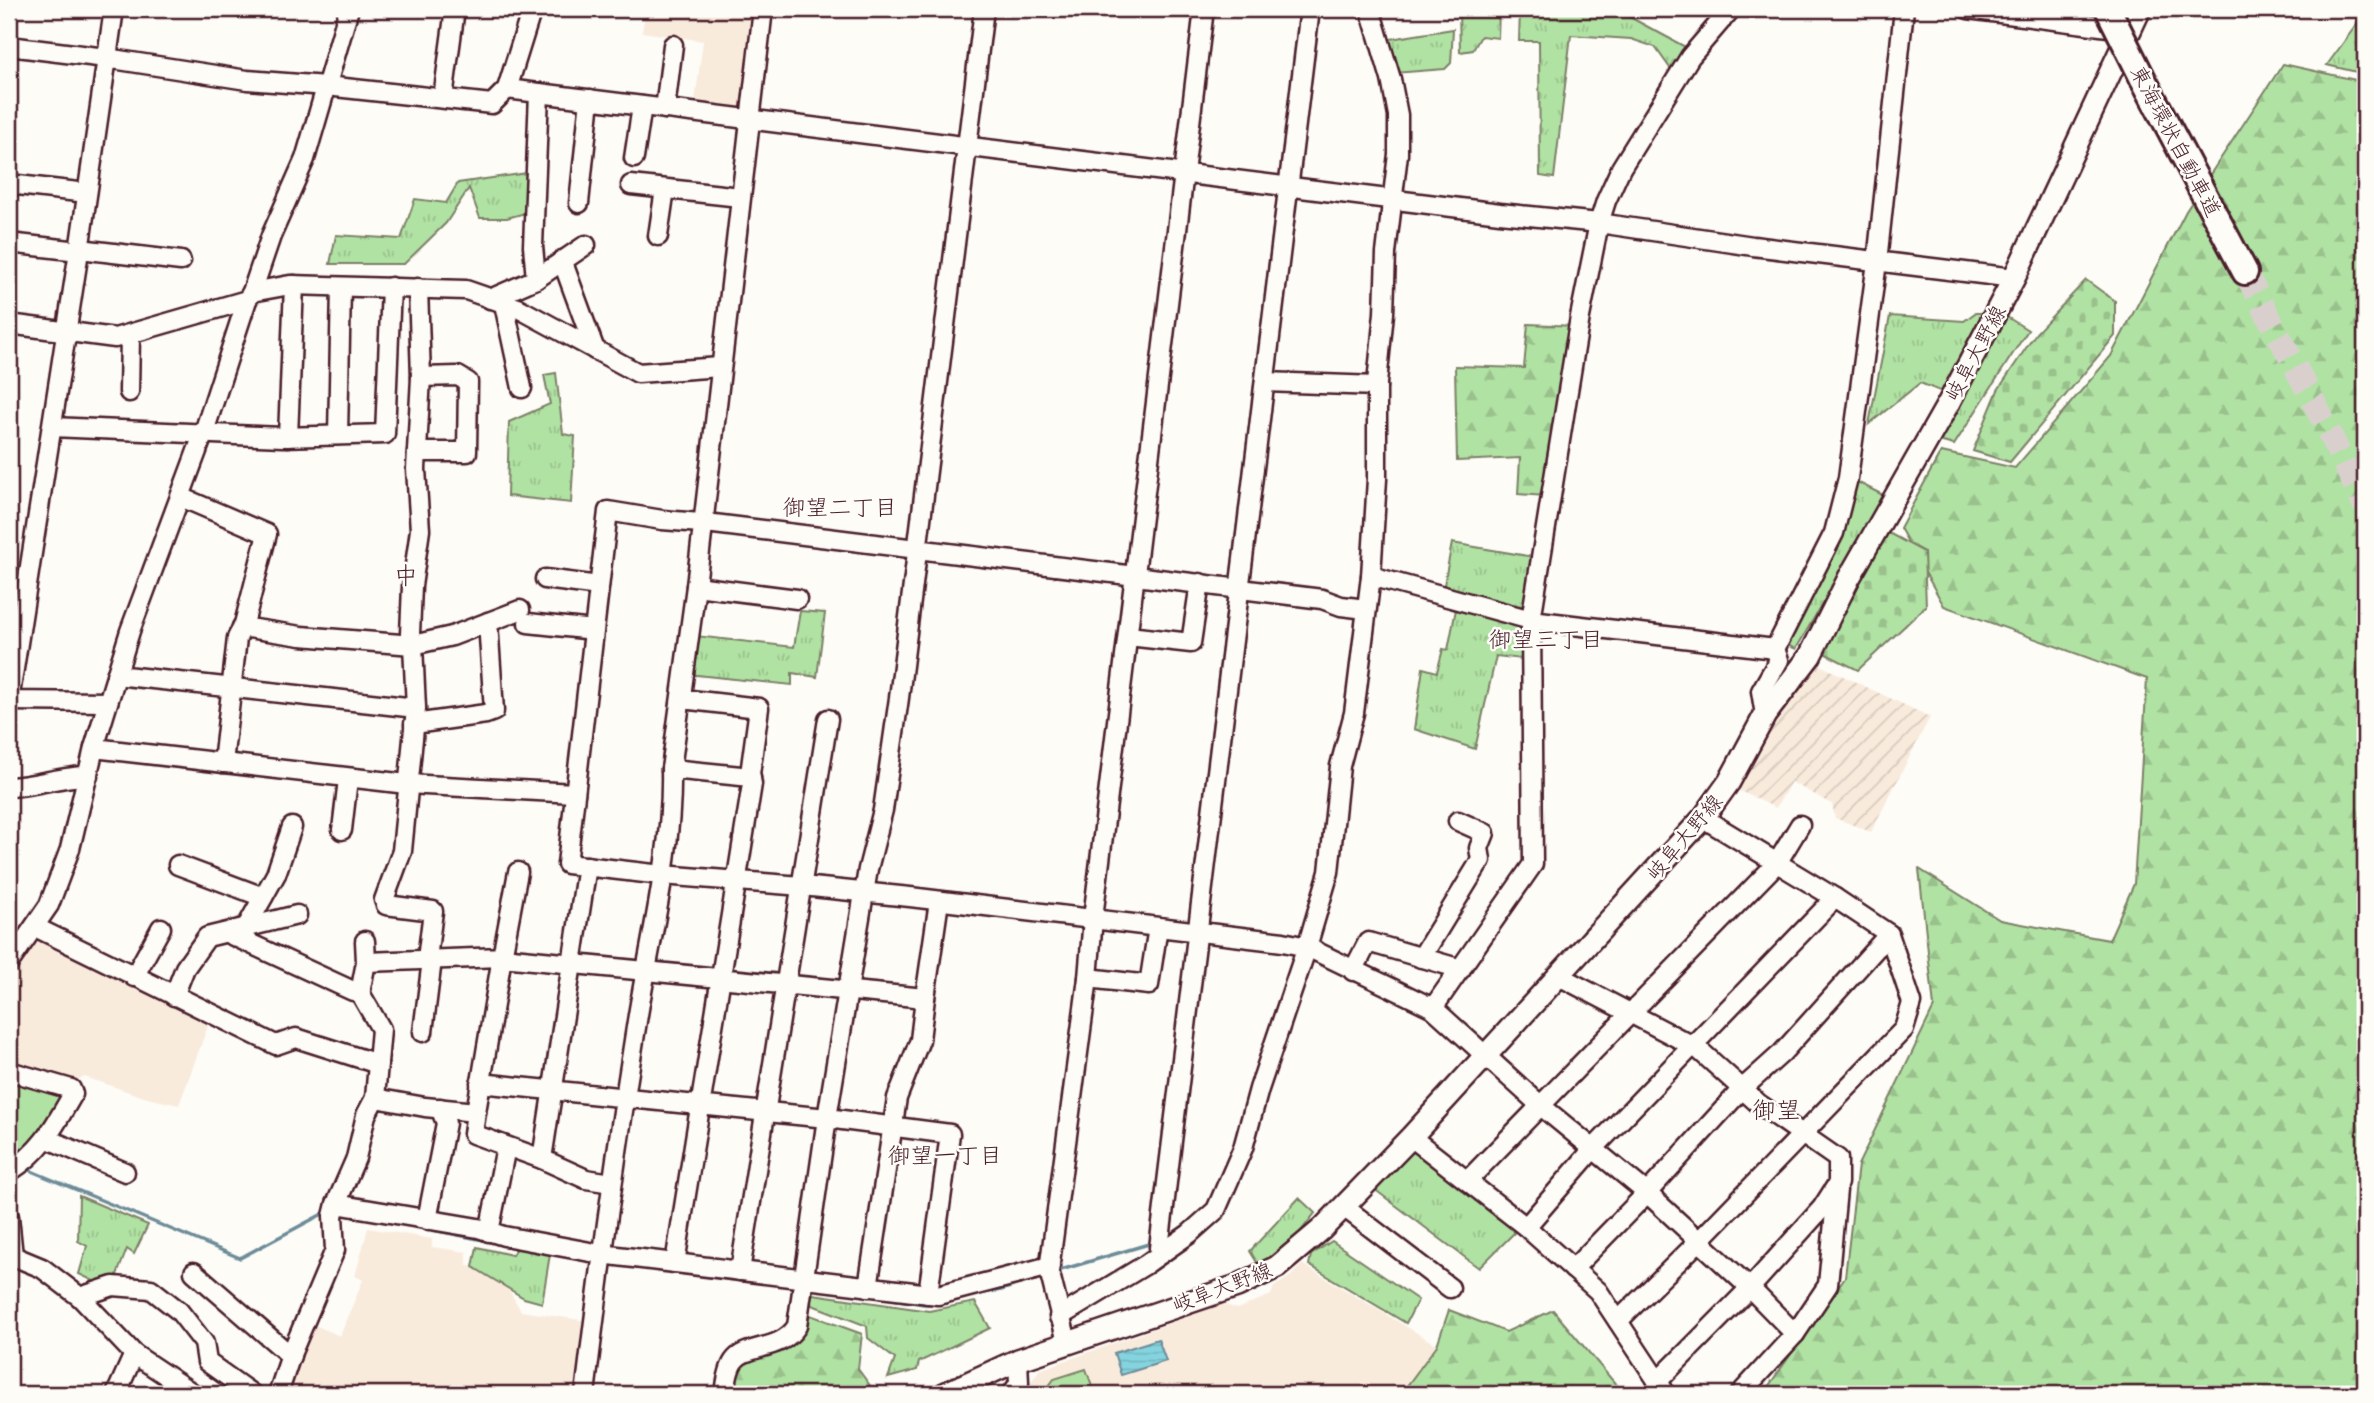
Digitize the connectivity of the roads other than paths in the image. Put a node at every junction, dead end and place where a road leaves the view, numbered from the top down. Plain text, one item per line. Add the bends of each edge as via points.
1 (114, 9) edge
2 (349, 9) edge
3 (455, 9) edge
4 (532, 9) edge
5 (763, 9) edge
6 (984, 9) edge
7 (1204, 9) edge
8 (1310, 9) edge
9 (1370, 9) edge
10 (1731, 9) edge
11 (1904, 9) edge
12 (1968, 9) edge
13 (2108, 9) edge
14 (2140, 9) edge
15 (2131, 29) junction
16 (673, 45) dead end
17 (9, 46) edge
18 (106, 58) junction
19 (326, 86) junction
20 (507, 89) junction
21 (539, 93) junction
22 (443, 98) junction
23 (590, 99) junction
24 (642, 106) junction
25 (665, 109) junction
26 (749, 119) junction
27 (968, 147) junction
28 (634, 158) dead end
29 (1185, 173) junction
30 (9, 184) edge
31 (631, 185) dead end
32 (1289, 186) junction
33 (665, 189) junction
34 (88, 193) junction
35 (740, 197) junction
36 (1391, 199) junction
37 (579, 203) dead end
38 (1599, 223) junction
39 (658, 236) dead end
40 (9, 243) edge
41 (586, 245) dead end
42 (80, 250) junction
43 (562, 260) junction
44 (181, 261) dead end
45 (1877, 262) junction
46 (2245, 272) tunnel mouth
47 (2014, 278) junction
48 (536, 279) junction
49 (294, 285) junction
50 (341, 287) junction
51 (391, 287) junction
52 (418, 288) junction
53 (250, 296) junction
54 (497, 301) junction
55 (9, 324) edge
56 (67, 330) junction
57 (130, 335) junction
58 (595, 350) junction
59 (720, 367) junction
60 (421, 377) junction
61 (1265, 382) junction
62 (1377, 386) junction
63 (522, 388) dead end
64 (129, 391) dead end
65 (52, 426) junction
66 (203, 435) junction
67 (338, 435) junction
68 (288, 437) junction
69 (417, 452) junction
70 (181, 496) junction
71 (703, 523) junction
72 (919, 550) junction
73 (1136, 575) junction
74 (1371, 576) junction
75 (545, 579) dead end
76 (1200, 583) junction
77 (599, 586) junction
78 (696, 586) junction
79 (1240, 588) junction
80 (797, 599) dead end
81 (1366, 609) junction
82 (1531, 620) junction
83 (488, 622) junction
84 (242, 627) junction
85 (594, 631) junction
86 (1128, 636) junction
87 (413, 645) junction
88 (1775, 649) junction
89 (116, 675) junction
90 (232, 688) junction
91 (682, 699) junction
92 (108, 702) junction
93 (1765, 715) junction
94 (415, 716) junction
95 (828, 719) dead end
96 (94, 748) junction
97 (223, 763) junction
98 (671, 769) junction
99 (88, 776) junction
100 (751, 777) junction
101 (348, 779) junction
102 (407, 784) junction
103 (9, 787) edge
104 (575, 793) junction
105 (1703, 818) junction
106 (1458, 821) dead end
107 (1800, 825) dead end
108 (292, 827) dead end
109 (342, 830) dead end
110 (1777, 863) junction
111 (178, 865) dead end
112 (587, 866) junction
113 (518, 872) dead end
114 (662, 875) junction
115 (736, 882) junction
116 (802, 886) junction
117 (865, 893) junction
118 (263, 897) junction
119 (1835, 898) junction
120 (939, 901) junction
121 (297, 915) dead end
122 (1093, 918) junction
123 (35, 927) junction
124 (1158, 927) junction
125 (161, 928) dead end
126 (246, 928) junction
127 (1198, 932) junction
128 (227, 933) junction
129 (1889, 934) junction
130 (365, 941) dead end
131 (1307, 947) junction
132 (502, 957) junction
133 (1421, 958) junction
134 (429, 960) junction
135 (366, 962) junction
136 (9, 963) edge
137 (573, 965) junction
138 (1461, 969) junction
139 (1353, 971) junction
140 (645, 972) junction
141 (1559, 976) junction
142 (134, 977) junction
143 (1088, 978) junction
144 (720, 979) junction
145 (786, 985) junction
146 (361, 990) junction
147 (849, 991) junction
148 (174, 996) junction
149 (925, 998) junction
150 (1433, 1008) junction
151 (1629, 1015) junction
152 (423, 1032) dead end
153 (1692, 1046) junction
154 (1485, 1054) junction
155 (378, 1064) junction
156 (9, 1072) edge
157 (480, 1083) junction
158 (1742, 1089) junction
159 (553, 1090) junction
160 (625, 1097) junction
161 (375, 1098) junction
162 (1540, 1105) junction
163 (701, 1106) junction
164 (440, 1108) junction
165 (476, 1112) junction
166 (766, 1112) junction
167 (827, 1118) junction
168 (892, 1126) junction
169 (1802, 1135) junction
170 (1411, 1136) junction
171 (48, 1139) junction
172 (506, 1147) junction
173 (1593, 1149) junction
174 (542, 1159) junction
175 (125, 1171) dead end
176 (9, 1172) edge
177 (1468, 1180) junction
178 (612, 1183) junction
179 (1838, 1183) junction
180 (1647, 1193) junction
181 (336, 1204) junction
182 (1344, 1207) junction
183 (9, 1217) edge
184 (427, 1220) junction
185 (1526, 1227) junction
186 (489, 1232) junction
187 (1699, 1241) junction
188 (1162, 1253) junction
189 (601, 1254) junction
190 (11, 1256) edge
191 (675, 1263) junction
192 (1051, 1266) junction
193 (1573, 1269) junction
194 (740, 1271) junction
195 (194, 1272) dead end
196 (804, 1279) junction
197 (868, 1287) junction
198 (1450, 1288) dead end
199 (1751, 1288) junction
200 (928, 1294) junction
201 (80, 1297) junction
202 (1059, 1317) junction
203 (1618, 1321) junction
204 (1795, 1334) junction
205 (1067, 1342) junction
206 (134, 1354) junction
207 (291, 1356) junction
208 (1018, 1360) junction
209 (1662, 1388) edge
210 (116, 1394) edge
211 (194, 1394) edge
212 (252, 1394) edge
213 (278, 1394) edge
214 (585, 1394) edge
215 (725, 1394) edge
216 (944, 1394) edge
217 (1012, 1394) edge
218 (1740, 1394) edge

1 - 18 street
2 - 19 street
3 - 22 street
4 - 20 street
5 - 26 street
6 - 27 street
7 - 29 street
8 - 32 street
9 - 36 street via 1398,115
10 - 38 street via 1689,57 1621,168
11 - 45 street
12 - 15 street
13 - 46 highway, 東海環状自動車道, bridge
14 - 15 main road, 岐阜大野線
15 - 47 main road, 岐阜大野線
16 - 25 street
17 - 18 street
18 - 19 street via 247,80
18 - 34 street
19 - 22 street
19 - 53 street via 305,159
20 - 21 street
20 - 22 street via 492,104
21 - 23 street
21 - 48 street via 533,247
23 - 24 street
23 - 37 street
24 - 25 street
24 - 28 street
25 - 26 street
26 - 27 street
26 - 35 street
27 - 29 street
27 - 72 street
29 - 32 street
29 - 73 street
30 - 34 street
31 - 33 street
32 - 36 street
32 - 61 street
33 - 35 street
33 - 39 street
34 - 42 street
35 - 59 street
36 - 38 street
36 - 62 street
38 - 45 street
38 - 82 street
40 - 42 street
41 - 43 street
42 - 44 street
42 - 56 street
43 - 48 street
43 - 58 street
45 - 47 street
45 - 88 street via 1856,428 1834,533
47 - 93 main road, 岐阜大野線 via 1810,656
48 - 54 street
49 - 50 street
49 - 53 street via 275,286
49 - 68 street
50 - 51 street
50 - 67 street
51 - 52 street
51 - 67 street via 385,433
52 - 54 street via 466,290
52 - 60 street
53 - 57 street
53 - 66 street
54 - 58 street
54 - 63 street
55 - 56 street
56 - 57 street via 115,338
56 - 65 street
57 - 64 street
58 - 59 street via 638,373
59 - 71 street
60 - 69 street
60 - 69 street via 458,376 468,382 467,452
61 - 62 street
61 - 79 street
62 - 74 street
65 - 66 street
65 - 92 street via 9,701
66 - 68 street
66 - 70 street
67 - 68 street
69 - 87 street via 420,530 412,586
70 - 84 street via 267,534
70 - 89 street
71 - 72 street
71 - 77 street via 608,511
71 - 78 street
72 - 73 street
72 - 117 street via 883,810
73 - 76 street
73 - 86 street
74 - 81 street
74 - 82 street
75 - 77 street
76 - 79 street
76 - 86 street via 1191,643
77 - 85 street
78 - 80 street
78 - 91 street
79 - 81 street
79 - 127 street
81 - 131 street via 1354,712 1340,766 1329,872
82 - 88 street
82 - 138 street via 1533,864
83 - 85 street via 524,616
83 - 87 street
83 - 94 street via 494,711
84 - 87 street
84 - 90 street
85 - 104 street
86 - 122 street
87 - 94 street
88 - 93 street via 1779,660 1761,691
89 - 90 street
89 - 92 street
90 - 94 street
90 - 97 street
91 - 98 street
91 - 100 street via 759,708
92 - 96 street
93 - 105 main road, 岐阜大野線 via 1729,782
94 - 102 street
95 - 116 street
96 - 97 street
96 - 99 street
97 - 101 street
98 - 100 street
98 - 114 street
99 - 103 street
99 - 123 street via 54,895
100 - 115 street
101 - 102 street
101 - 109 street
102 - 104 street
102 - 134 street via 402,851 384,900 386,905 433,911
104 - 112 street via 567,864
105 - 110 street
105 - 141 main road, 岐阜大野線
106 - 133 street via 1485,833 1479,848 1481,860
107 - 110 street
108 - 118 street
110 - 119 street
110 - 151 street
111 - 118 street
112 - 114 street
112 - 137 street
113 - 132 street
114 - 115 street
114 - 140 street
115 - 116 street
115 - 144 street
116 - 117 street
116 - 145 street
117 - 120 street
117 - 147 street
118 - 126 street
119 - 129 street
119 - 153 street
120 - 122 street
120 - 149 street
121 - 126 street
122 - 124 street
122 - 143 street
123 - 136 street
123 - 142 street
124 - 127 street
124 - 143 street via 1149,985
125 - 142 street
126 - 128 street
127 - 131 street
127 - 188 street via 1159,1248
128 - 146 street via 353,991
128 - 148 street via 206,937 185,968
129 - 158 street via 1782,1053
129 - 169 street via 1912,1003 1904,1029
130 - 135 street
131 - 139 street
131 - 188 street via 1228,1187 1216,1210
132 - 134 street
132 - 137 street
132 - 157 street
133 - 138 street
133 - 139 street via 1368,943
134 - 135 street
134 - 152 street
135 - 146 street
137 - 140 street
137 - 159 street
138 - 150 street
139 - 150 street
140 - 144 street
140 - 160 street
141 - 151 street
141 - 154 main road, 岐阜大野線
142 - 148 street
143 - 192 street
144 - 145 street
144 - 163 street
145 - 147 street
145 - 166 street
146 - 155 street via 381,1030
147 - 149 street
147 - 167 street
148 - 155 street via 276,1045 296,1038
149 - 168 street via 920,1040 897,1098
150 - 154 street
151 - 153 street
151 - 162 street
153 - 158 street
153 - 173 street
154 - 162 street
154 - 170 main road, 岐阜大野線
155 - 161 street
156 - 171 street via 71,1089 73,1094
157 - 159 street
157 - 165 street
158 - 169 street
158 - 180 street
159 - 160 street
159 - 174 street
160 - 163 street
160 - 178 street
161 - 164 street
161 - 181 street
162 - 173 street
162 - 177 street
163 - 166 street
163 - 191 street
164 - 165 street
164 - 184 street via 446,1123
165 - 172 street via 473,1134
166 - 167 street
166 - 194 street
167 - 168 street
167 - 196 street
168 - 197 street
168 - 200 street via 950,1134
169 - 179 street via 1838,1159
169 - 187 street
170 - 177 street
170 - 182 main road, 岐阜大野線
171 - 175 street
171 - 176 street
172 - 174 street
172 - 186 street
173 - 180 street
173 - 185 street
174 - 178 street via 586,1179
177 - 185 street
178 - 189 street
179 - 199 street via 1822,1208
179 - 204 street via 1828,1285
180 - 187 street
180 - 193 street
181 - 184 street
181 - 207 street via 335,1250
182 - 198 street
182 - 205 main road, 岐阜大野線 via 1261,1276
183 - 190 street
184 - 186 street
185 - 193 street
186 - 189 street
187 - 199 street
187 - 203 street
188 - 202 street
189 - 191 street
189 - 214 street
190 - 201 street via 42,1268
191 - 194 street
192 - 200 street
192 - 202 street
193 - 203 street via 1598,1291
194 - 196 street
195 - 207 street
196 - 197 street
196 - 215 street via 797,1326 791,1336 734,1361
197 - 200 street
199 - 204 street
199 - 209 street
201 - 206 street
201 - 212 street via 113,1286 151,1289 179,1311 204,1343 207,1362
202 - 205 street
203 - 209 street
204 - 218 street
205 - 208 main road, 岐阜大野線
206 - 210 street
206 - 211 street
207 - 213 street
208 - 216 main road, 岐阜大野線
208 - 217 street via 1019,1383

